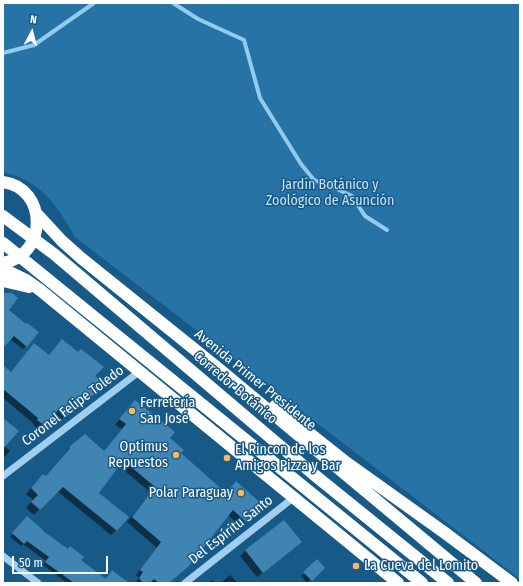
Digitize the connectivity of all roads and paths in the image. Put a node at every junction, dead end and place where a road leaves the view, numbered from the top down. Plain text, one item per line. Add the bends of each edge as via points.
1 (3, 182) edge
2 (36, 213) junction
3 (3, 216) edge
4 (3, 243) edge
5 (3, 263) edge
6 (3, 269) edge
7 (3, 281) edge
8 (40, 290) junction
9 (219, 369) junction
10 (140, 371) junction
11 (3, 476) edge
12 (293, 498) junction
13 (3, 556) edge
14 (38, 583) edge
15 (185, 583) edge
16 (398, 583) edge
17 (422, 583) edge
18 (448, 583) edge
19 (476, 583) edge
20 (512, 583) edge

1 - 2 highway, Avenida Primer Presidente via 17,187 26,194
2 - 5 highway, Avenida Primer Presidente via 36,232 27,250 17,258
2 - 9 highway, Avenida Primer Presidente via 81,258
3 - 18 highway, Corredor Botánico, bridge via 54,254 306,468
4 - 17 highway, bridge
6 - 8 highway
7 - 8 highway
8 - 10 highway
9 - 19 highway, Avenida Primer Presidente
9 - 20 highway via 272,404 347,463
10 - 11 street, Coronel Felipe Toledo
10 - 12 highway
12 - 15 street, Del Espíritu Santo
12 - 16 highway
13 - 14 street

